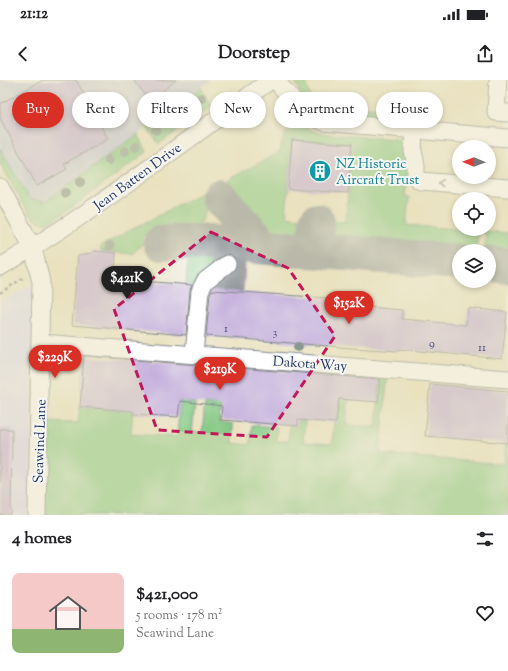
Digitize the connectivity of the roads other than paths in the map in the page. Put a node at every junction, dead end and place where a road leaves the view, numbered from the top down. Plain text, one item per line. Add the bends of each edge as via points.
1 (271, 80) edge
2 (276, 80) edge
3 (498, 80) edge
4 (508, 113) edge
5 (414, 130) junction
6 (508, 138) edge
7 (0, 187) edge
8 (508, 188) edge
9 (33, 248) junction
10 (227, 264) dead end
11 (0, 267) edge
12 (41, 343) junction
13 (194, 354) junction
14 (508, 379) edge
15 (37, 515) edge

1 - 9 street, Jean Batten Drive
2 - 5 street via 302,110 317,120 332,124
3 - 4 street via 496,112
5 - 6 street
8 -> 5 street via 420,181 415,174
7 - 9 street, Seawind Lane
9 - 11 street, Jean Batten Drive
9 - 12 street, Seawind Lane via 42,286
10 - 13 street via 205,282 200,291
12 - 13 street, Dakota Way
12 - 15 street, Seawind Lane
13 - 14 street, Dakota Way

